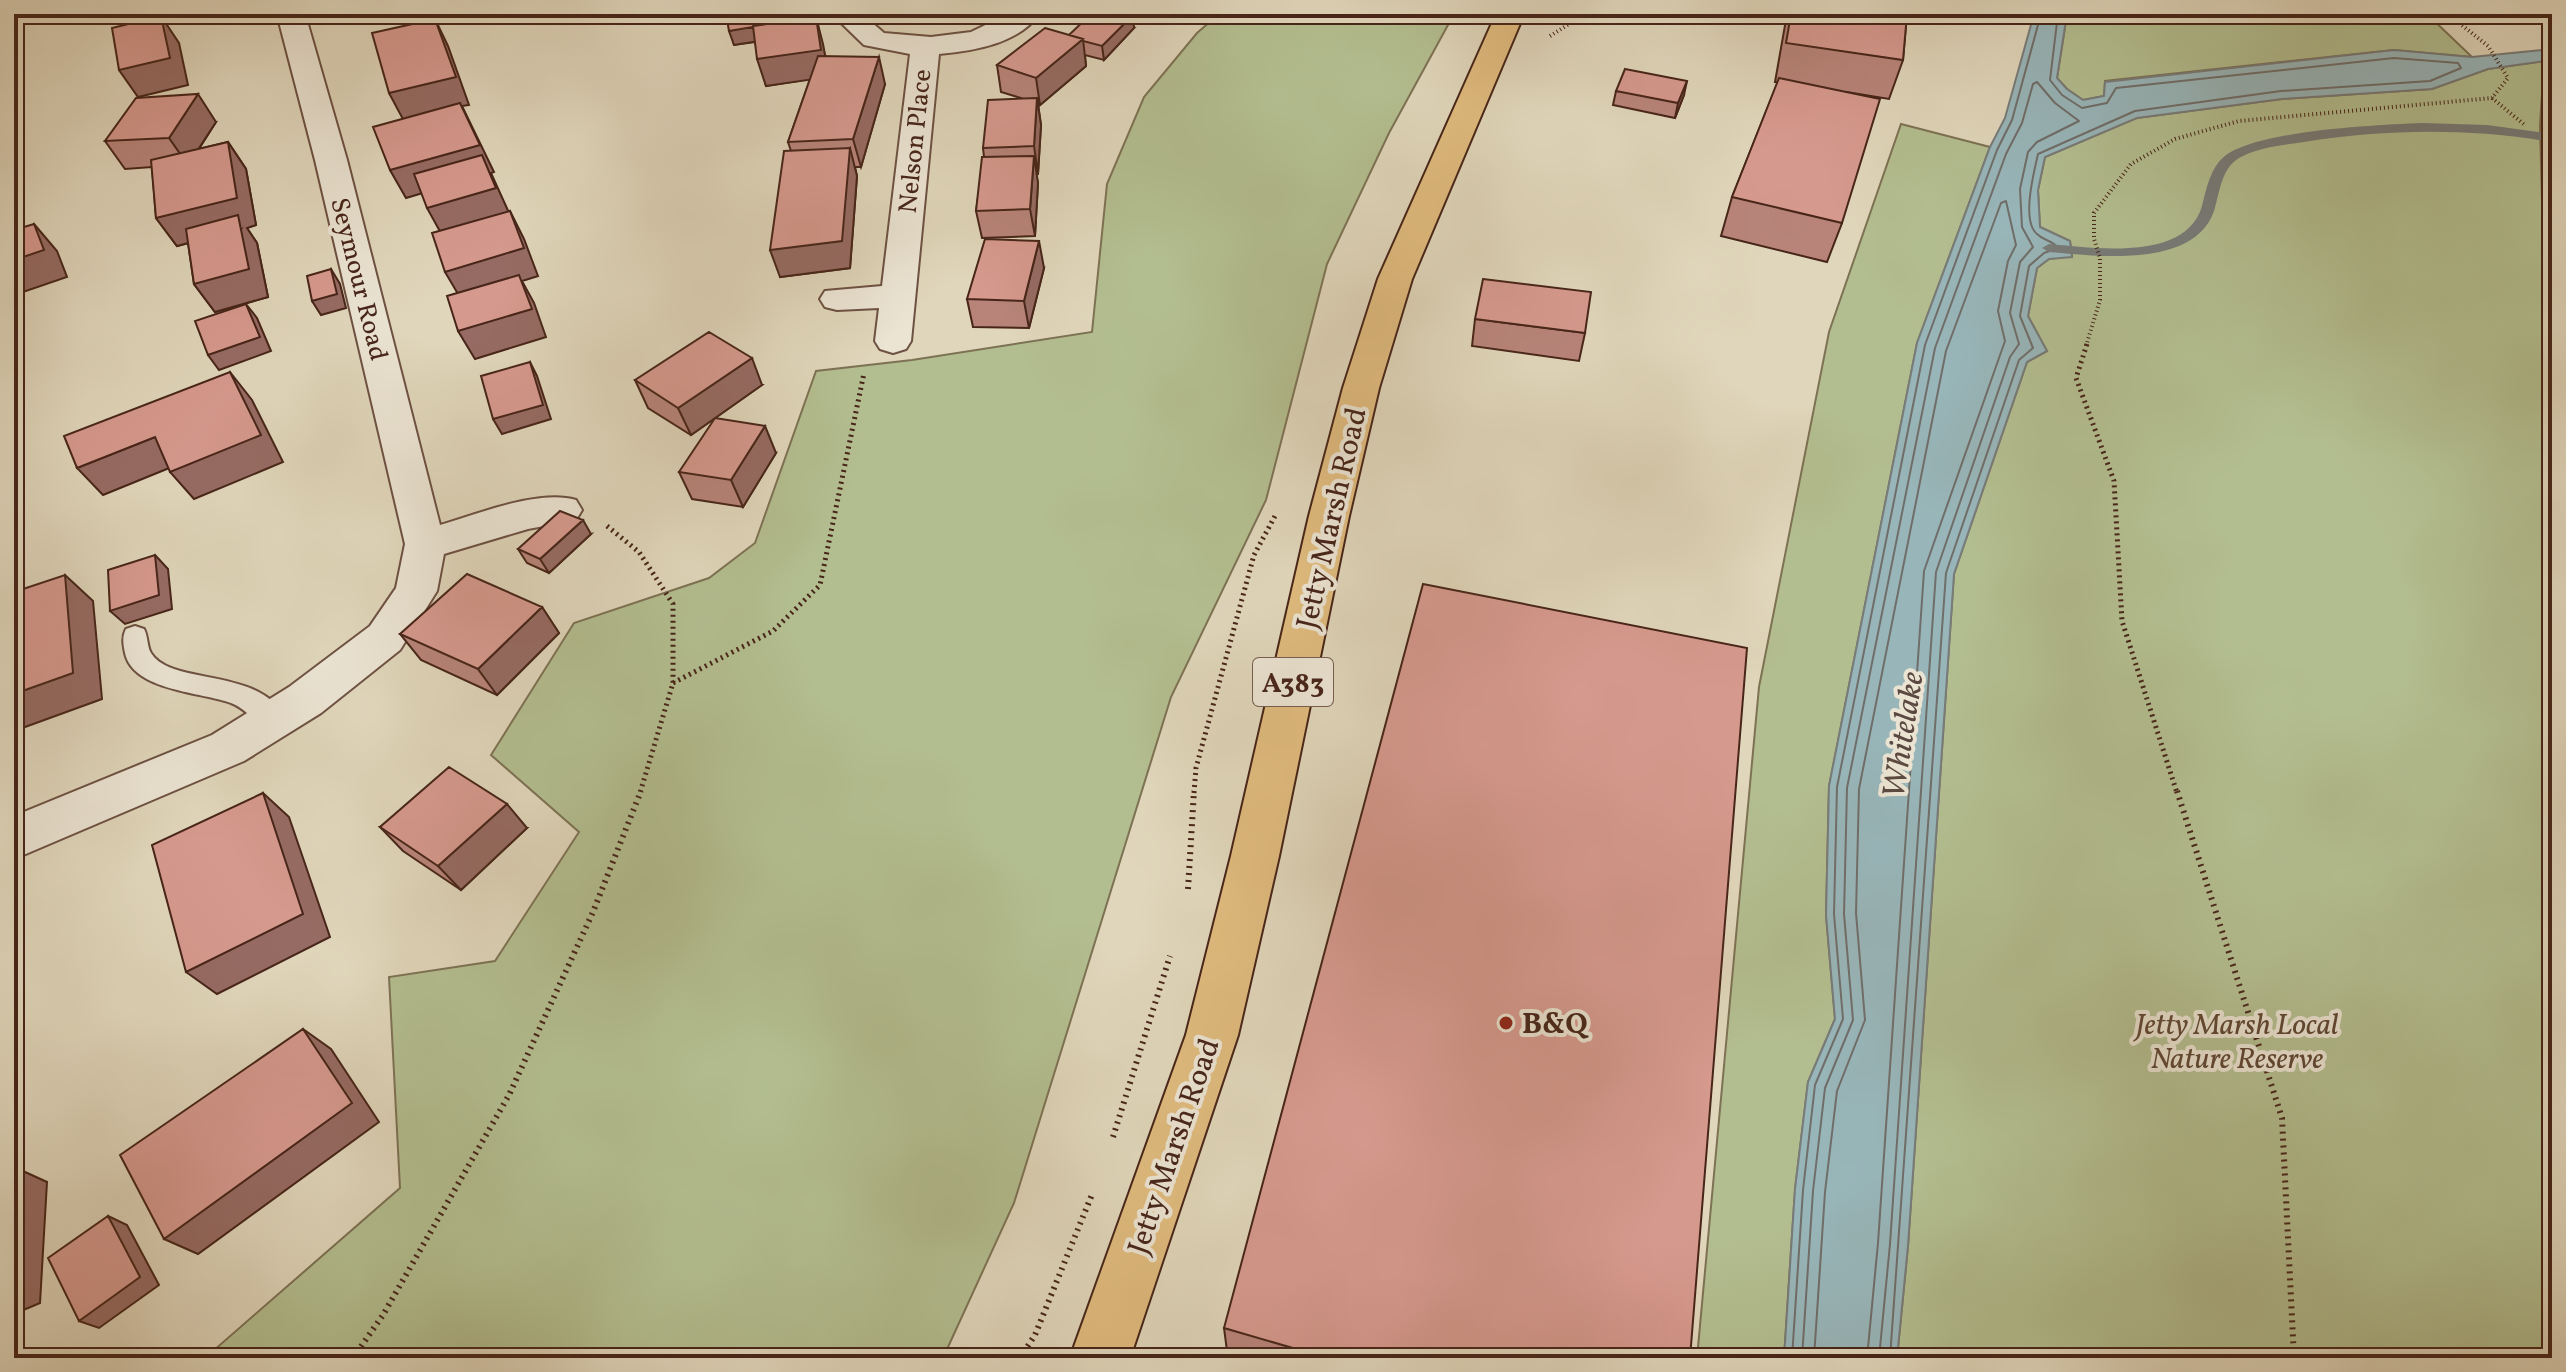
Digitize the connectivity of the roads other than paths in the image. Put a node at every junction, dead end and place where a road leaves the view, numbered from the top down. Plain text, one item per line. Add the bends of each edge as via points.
1 (291, 14) edge
2 (846, 14) edge
3 (1025, 14) edge
4 (1510, 14) edge
5 (925, 47) junction
6 (897, 296) junction
7 (837, 299) dead end
8 (893, 341) road end
9 (562, 510) edge
10 (425, 544) junction
11 (135, 636) dead end
12 (274, 720) junction
13 (14, 838) edge
14 (1100, 1358) edge

1 - 10 street, Seymour Road
2 - 5 street via 873,39
3 - 5 street, Nelson Place via 1000,32
4 - 14 main road, Jetty Marsh Road / A383 via 1395,279 1361,388 1212,1035
5 - 6 street, Nelson Place
6 - 7 street
6 - 8 street, Nelson Place
9 - 10 street
10 - 12 street, Seymour Road via 416,591 385,638
11 - 12 lane via 139,658 165,677 248,698
12 - 13 street, Seymour Road via 228,748

